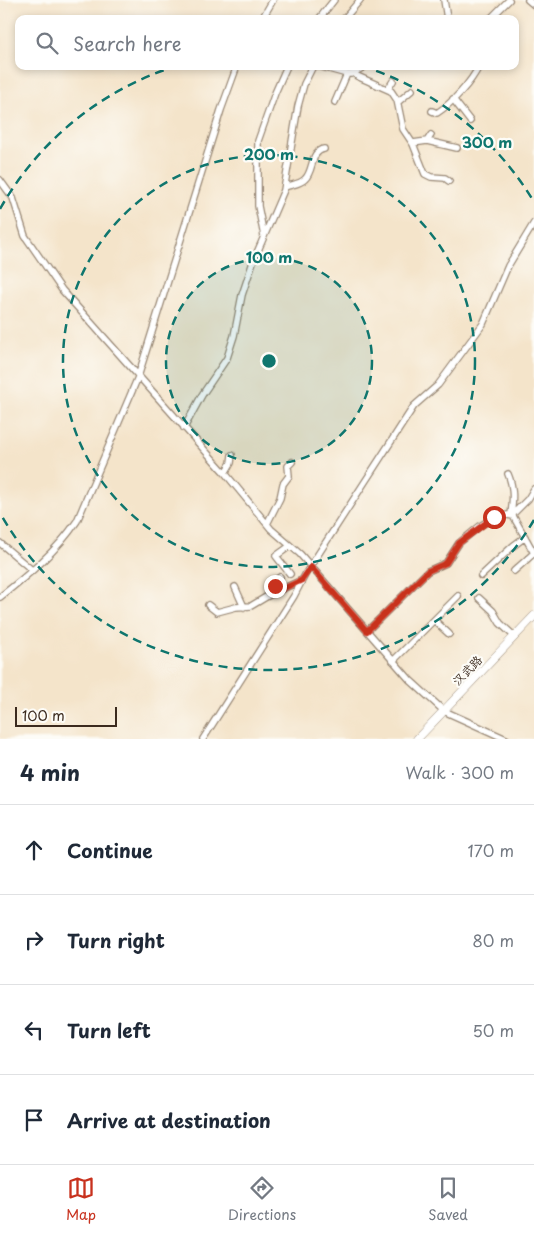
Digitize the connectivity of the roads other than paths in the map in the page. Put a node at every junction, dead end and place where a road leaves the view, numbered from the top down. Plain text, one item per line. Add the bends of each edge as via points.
1 (273, 0) edge
2 (334, 0) edge
3 (360, 0) edge
4 (444, 0) edge
5 (509, 0) edge
6 (528, 0) edge
7 (534, 5) edge
8 (264, 15) edge
9 (321, 15) edge
10 (347, 15) edge
11 (446, 15) edge
12 (494, 15) edge
13 (236, 70) edge
14 (285, 70) edge
15 (311, 70) edge
16 (332, 70) edge
17 (358, 70) edge
18 (477, 70) edge
19 (354, 72) junction
20 (346, 74) junction
21 (393, 81) dead end
22 (388, 89) junction
23 (412, 90) dead end
24 (453, 99) junction
25 (335, 102) dead end
26 (398, 102) junction
27 (432, 111) dead end
28 (470, 121) dead end
29 (431, 135) dead end
30 (427, 141) junction
31 (413, 143) junction
32 (457, 148) dead end
33 (324, 149) dead end
34 (0, 180) edge
35 (449, 180) dead end
36 (285, 187) junction
37 (534, 223) edge
38 (264, 236) junction
39 (138, 376) junction
40 (184, 428) junction
41 (232, 455) dead end
42 (292, 462) dead end
43 (225, 473) junction
44 (508, 474) dead end
45 (534, 489) edge
46 (512, 515) junction
47 (267, 524) junction
48 (525, 538) junction
49 (0, 543) edge
50 (532, 545) edge
51 (290, 546) junction
52 (534, 553) edge
53 (311, 567) junction
54 (32, 570) junction
55 (514, 571) dead end
56 (290, 574) dead end
57 (482, 576) dead end
58 (280, 578) dead end
59 (302, 580) junction
60 (235, 587) dead end
61 (276, 592) junction
62 (458, 596) dead end
63 (0, 597) edge
64 (479, 598) dead end
65 (208, 605) dead end
66 (244, 607) junction
67 (534, 616) edge
68 (434, 620) junction
69 (367, 631) junction
70 (449, 634) dead end
71 (514, 636) junction
72 (393, 661) junction
73 (444, 711) junction
74 (203, 739) edge
75 (417, 739) edge
76 (506, 739) edge

1 - 8 street
2 - 9 street
3 - 10 street
4 - 11 street
5 - 12 street
6 - 7 street
13 - 39 street
14 - 38 street via 258,141 258,206
15 - 36 street via 298,106
16 - 20 street
17 - 19 street
18 - 24 street via 472,80
19 - 20 street
19 - 22 street
20 - 25 street
21 - 22 street
22 - 26 street
23 - 26 street
24 - 27 street via 439,112
24 - 28 street
26 - 31 street via 402,125
29 - 30 street
30 - 31 street
30 - 32 street
31 - 35 street via 426,174
33 - 36 street via 314,154 312,167 304,180
34 - 39 street via 13,198 25,236 50,275
36 - 38 street
37 - 53 street via 508,266 483,324 438,385 414,406
38 - 40 street via 242,295 227,358
39 - 40 street
39 - 54 street via 77,521 66,538
40 - 43 street
41 - 43 street
42 - 47 street
43 - 47 street
44 - 46 street via 513,491
45 - 46 street via 528,500
46 - 48 street
46 - 69 street via 494,517 480,526 456,546 446,563 428,571
47 - 51 street
48 - 50 street
48 - 57 street
49 - 54 street
50 - 52 street
51 - 53 street
51 - 56 street via 276,556
52 - 55 street
53 - 59 street
53 - 69 street
54 - 63 street
58 - 61 street via 276,580
59 - 61 street
59 - 74 street
60 - 66 street
61 - 66 street
62 - 68 street
64 - 71 street
65 - 66 street via 217,612
67 - 71 main road, 汉武路
68 - 70 street
68 - 72 street
69 - 72 street
71 - 73 main road, 汉武路
72 - 73 street
73 - 75 main road, 汉武路
73 - 76 street

